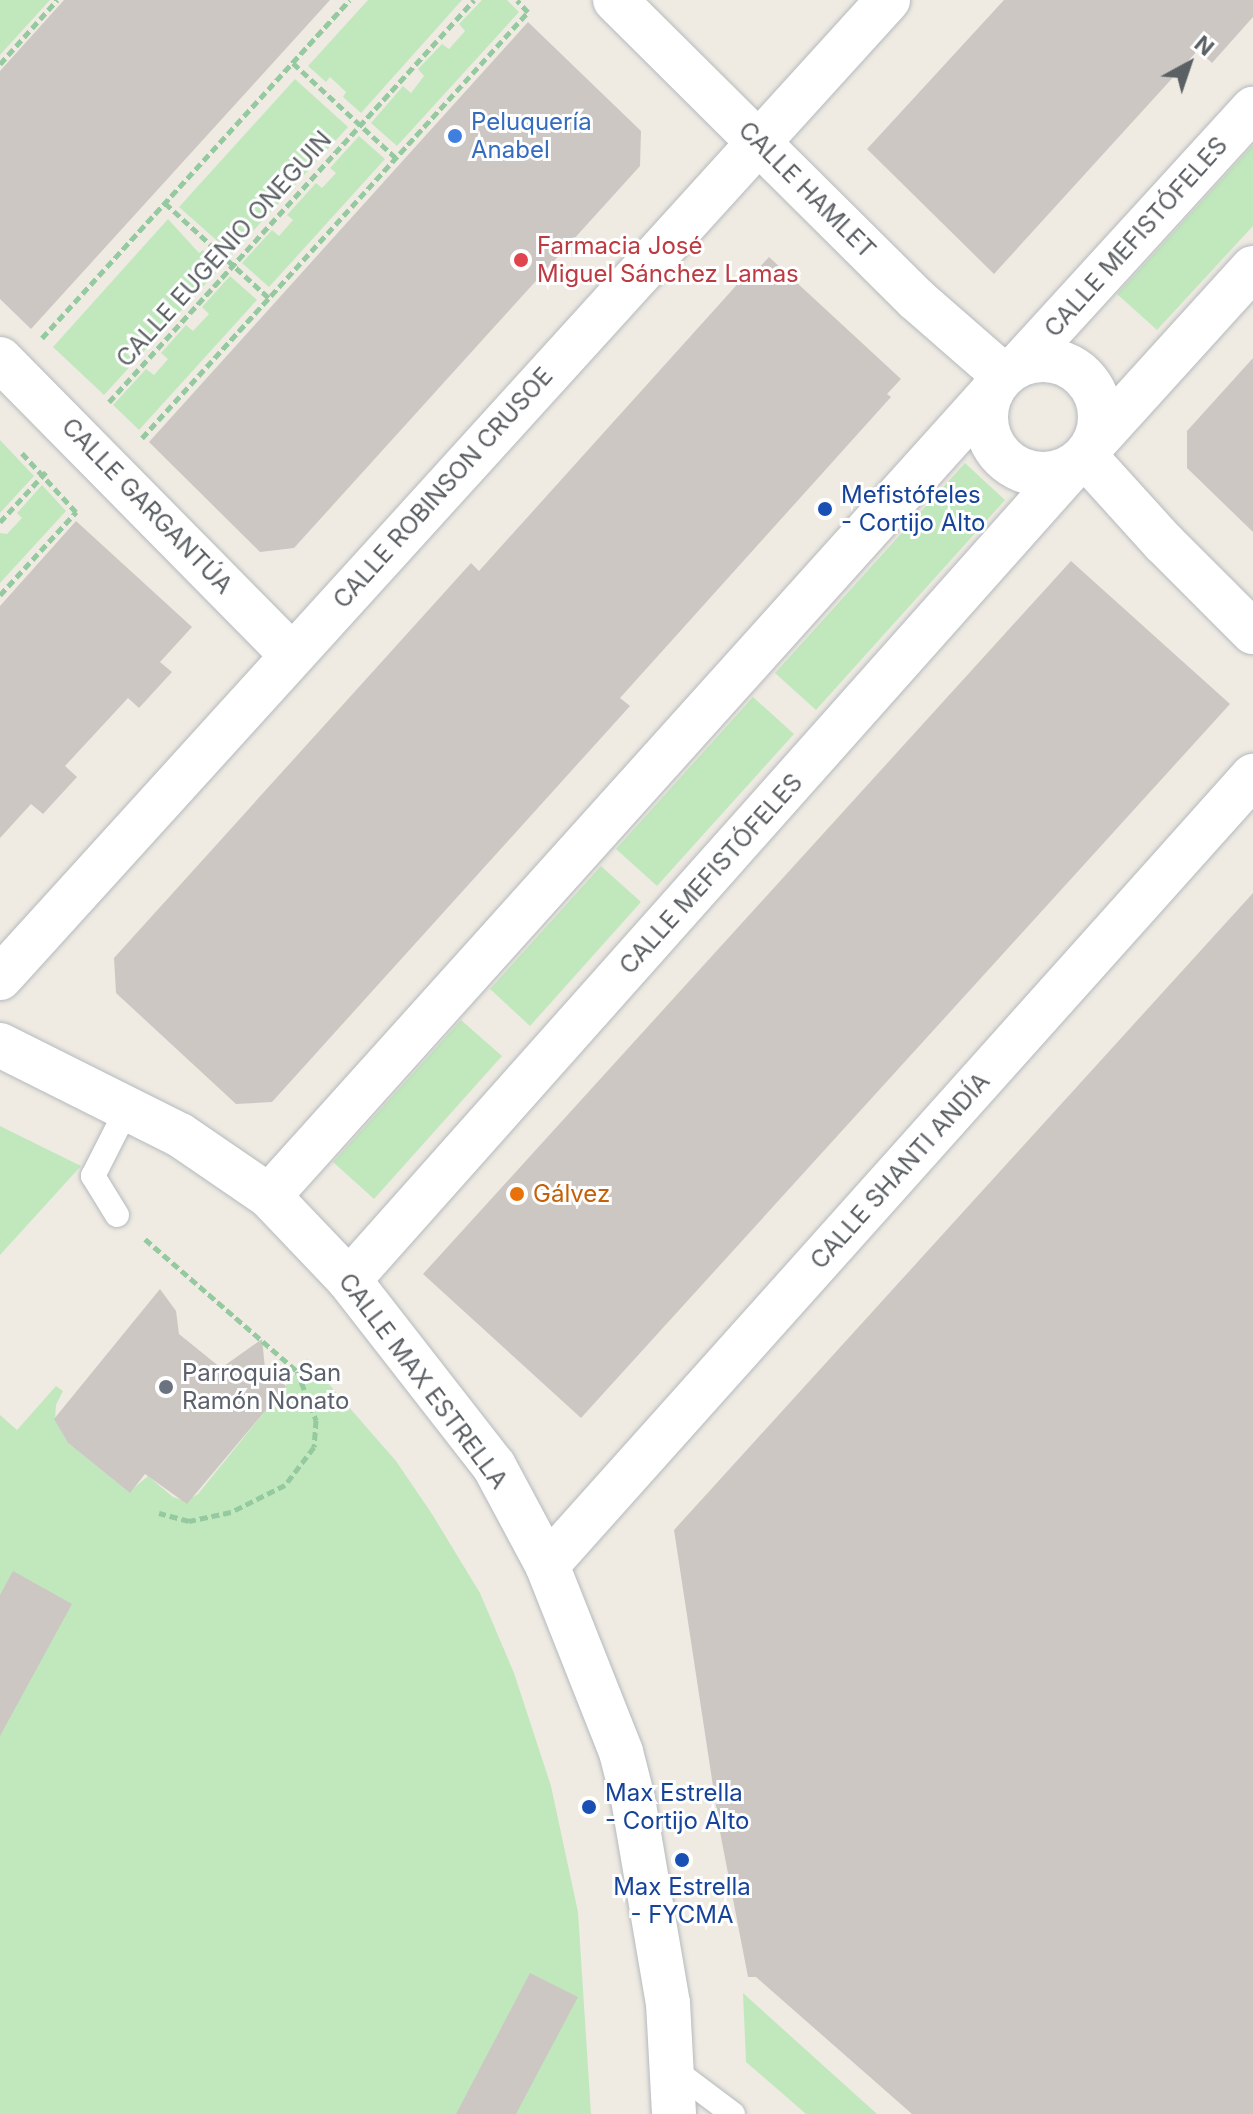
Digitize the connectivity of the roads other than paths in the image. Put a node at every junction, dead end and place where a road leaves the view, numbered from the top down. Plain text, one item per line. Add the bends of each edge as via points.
1 (615, 0) edge
2 (888, 0) edge
3 (1253, 109) edge
4 (759, 142) junction
5 (1253, 268) edge
6 (19, 351) edge
7 (1005, 377) junction
8 (1084, 455) junction
9 (1253, 632) edge
10 (292, 655) junction
11 (1253, 776) edge
12 (0, 978) edge
13 (0, 1045) edge
14 (127, 1109) junction
15 (269, 1196) junction
16 (117, 1215) road end
17 (349, 1280) junction
18 (547, 1565) junction
19 (673, 2069) junction
20 (674, 2114) edge
21 (733, 2114) edge

1 - 4 street, CALLE HAMLET
2 - 4 street, CALLE ROBINSON CRUSOE
3 - 7 street, CALLE MEFISTÓFELES
4 - 7 street, CALLE HAMLET via 916,299
4 - 10 street, CALLE ROBINSON CRUSOE
5 - 8 street, CALLE MEFISTÓFELES
6 - 10 street, CALLE GARGANTÚA via 79,435
7 - 8 street via 1042,360 1064,364 1084,377 1097,397 1100,419
7 - 8 street via 986,412 997,451 1031,473 1052,473
7 - 15 street, CALLE MEFISTÓFELES
8 - 9 street
8 - 17 street, CALLE MEFISTÓFELES
10 - 12 street, CALLE ROBINSON CRUSOE
11 - 18 street, CALLE SHANTI ANDÍA
13 - 14 street, CALLE MAX ESTRELLA
14 - 15 street, CALLE MAX ESTRELLA via 180,1135
14 - 16 lane via 93,1176
15 - 17 street, CALLE MAX ESTRELLA
17 - 18 street, CALLE MAX ESTRELLA via 494,1466
18 - 19 street, CALLE MAX ESTRELLA via 621,1752 633,1799 668,2003
19 - 20 street, CALLE MAX ESTRELLA
19 - 21 lane

